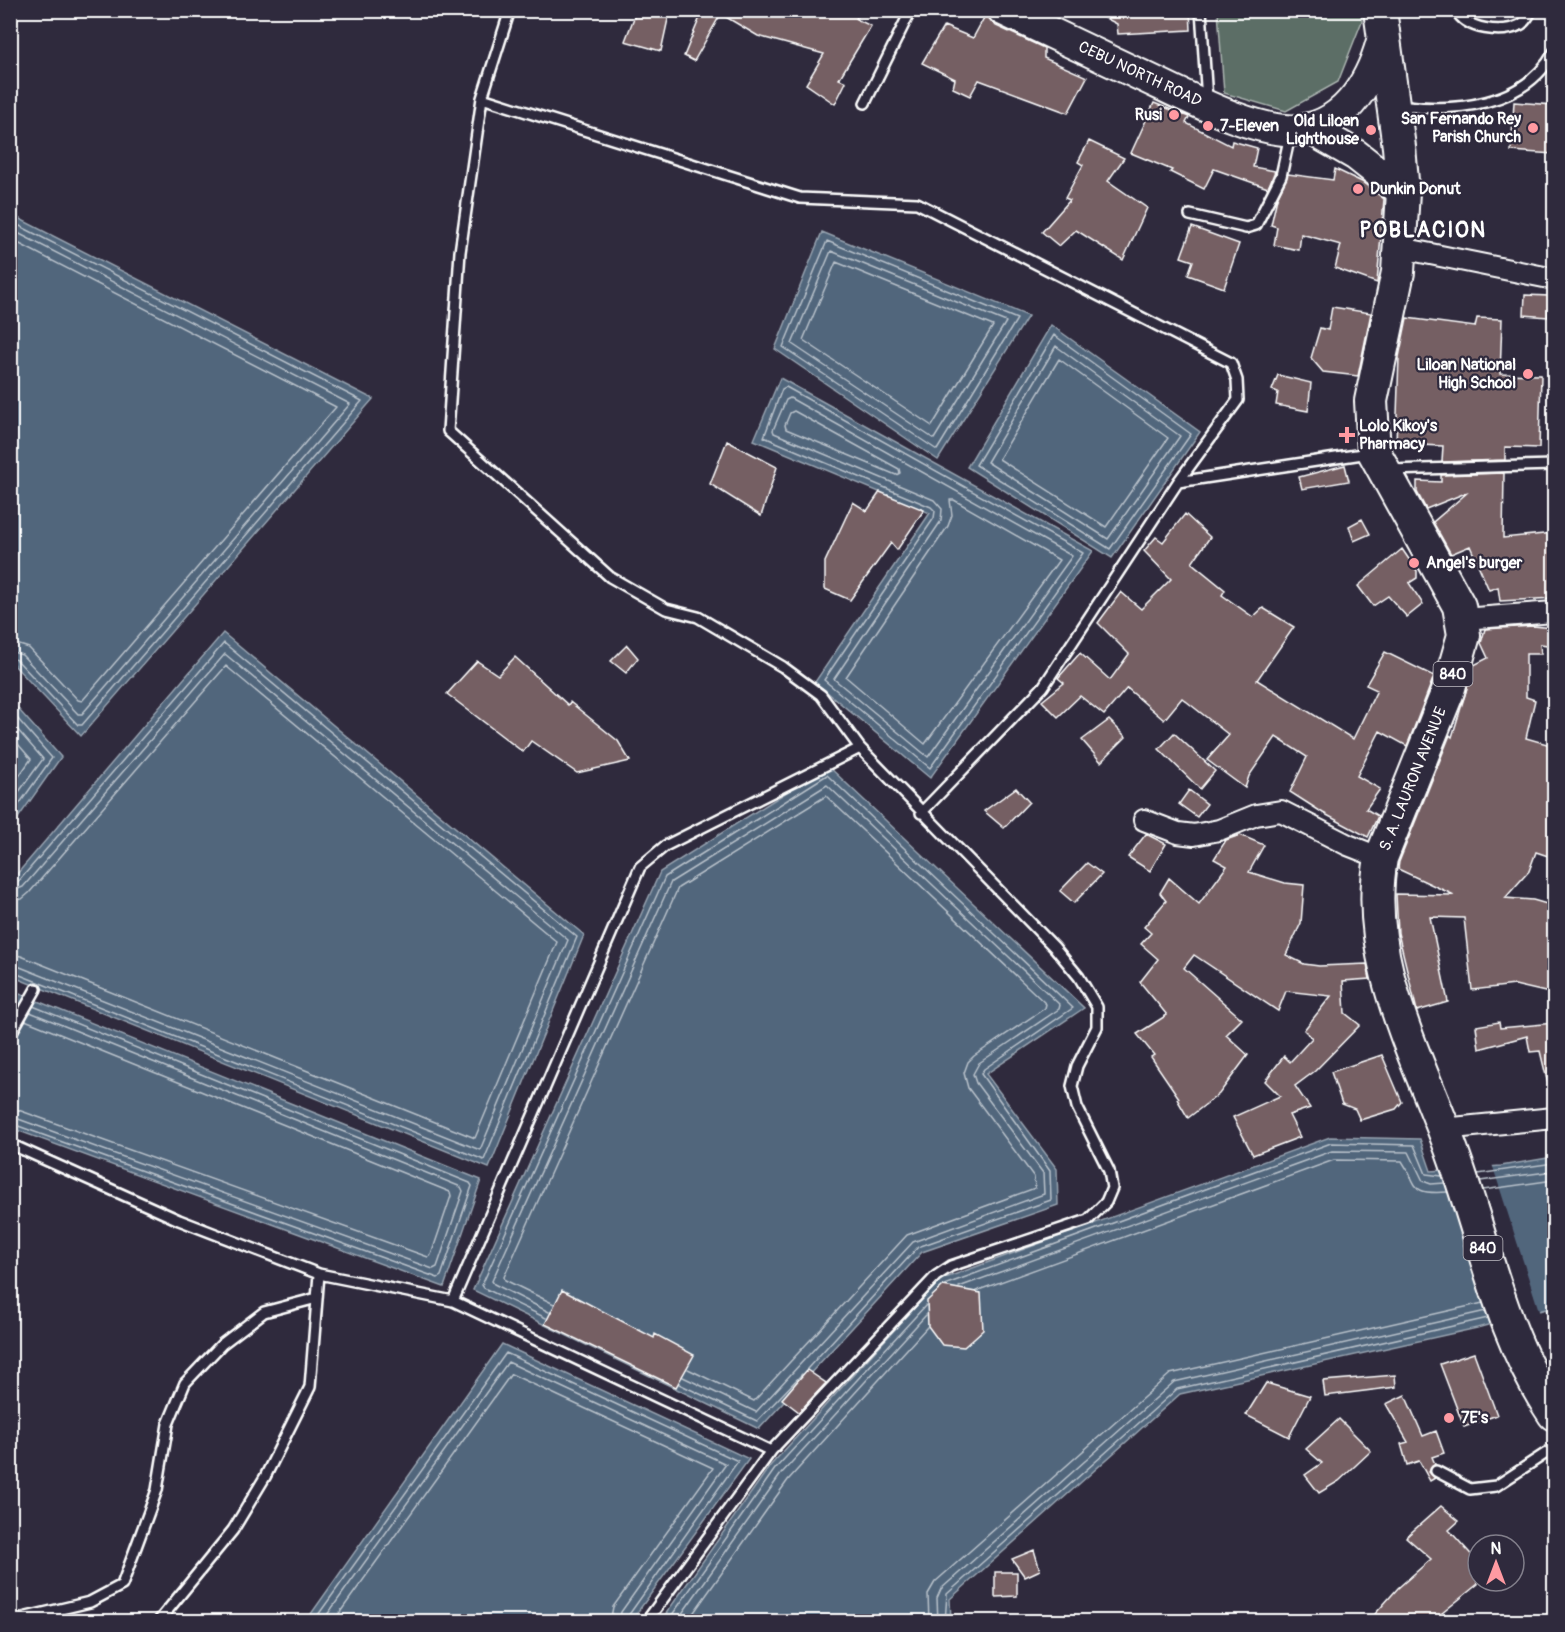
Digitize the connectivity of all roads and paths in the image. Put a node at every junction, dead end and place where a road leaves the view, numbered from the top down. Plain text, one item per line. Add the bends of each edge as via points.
1 (510, 10) edge
2 (911, 10) edge
3 (1003, 10) edge
4 (1201, 10) edge
5 (1456, 10) edge
6 (1532, 10) edge
7 (1382, 22) edge
8 (1554, 52) edge
9 (482, 98) junction
10 (865, 103) dead end
11 (1394, 104) junction
12 (1207, 105) junction
13 (1300, 129) junction
14 (1403, 192) junction
15 (1190, 214) dead end
16 (1401, 248) junction
17 (1554, 279) edge
18 (1378, 461) junction
19 (1554, 465) edge
20 (1178, 482) junction
21 (1554, 612) edge
22 (1463, 619) junction
23 (860, 748) junction
24 (921, 813) junction
25 (1144, 820) dead end
26 (1381, 858) junction
27 (35, 992) dead end
28 (10, 1035) edge
29 (1554, 1118) edge
30 (1448, 1143) junction
31 (10, 1144) edge
32 (318, 1274) junction
33 (317, 1298) junction
34 (453, 1301) junction
35 (1554, 1414) edge
36 (1554, 1448) edge
37 (771, 1451) junction
38 (1436, 1471) dead end
39 (10, 1621) edge
40 (158, 1622) edge
41 (646, 1622) edge

1 - 9 lane
2 - 10 lane
3 - 12 main road, CEBU NORTH ROAD
4 - 12 lane
5 - 6 lane via 1477,26 1499,30 1522,25
7 - 11 highway, S. A. LAURON AVENUE / 840
7 - 13 main road via 1374,68 1358,95 1331,118
8 - 11 lane via 1540,72 1508,95 1467,107
9 - 20 lane via 800,198 917,203 1231,363 1239,400
9 - 23 lane via 460,252 448,431 610,577 666,609 698,616 783,667 821,695
11 - 14 highway, S. A. LAURON AVENUE / 840
12 - 13 main road, CEBU NORTH ROAD via 1253,123
13 - 14 main road, CEBU NORTH ROAD via 1356,155
13 - 15 lane via 1256,225 1246,228
14 - 16 highway, S. A. LAURON AVENUE / 840
16 - 17 street
16 - 18 highway, S. A. LAURON AVENUE / 840 via 1371,401
18 - 19 lane
18 - 20 lane
18 - 22 highway, S. A. LAURON AVENUE / 840
20 - 24 lane via 1043,687
21 - 22 street
22 - 26 highway, S. A. LAURON AVENUE / 840 via 1464,635 1448,691
23 - 24 lane
23 - 34 lane via 665,846 640,867
24 - 37 lane via 1054,948 1079,977 1097,1007 1097,1028 1077,1066 1072,1086 1077,1107 1108,1171 1112,1188 1106,1202 1088,1220 951,1266 936,1276
25 - 26 street via 1194,835 1262,813 1281,811
26 - 30 highway, S. A. LAURON AVENUE / 840 via 1376,904 1383,957
27 - 28 lane
29 - 30 street
30 - 35 highway, S. A. LAURON AVENUE / 840 via 1513,1339
31 - 32 lane via 179,1221
32 - 33 lane
32 - 34 lane
33 - 39 lane via 264,1312 222,1344 185,1383 168,1424 157,1490 122,1585 90,1602
33 - 40 lane via 310,1387 265,1477 233,1530
34 - 37 lane
36 - 38 lane via 1496,1486 1470,1489
37 - 41 lane

